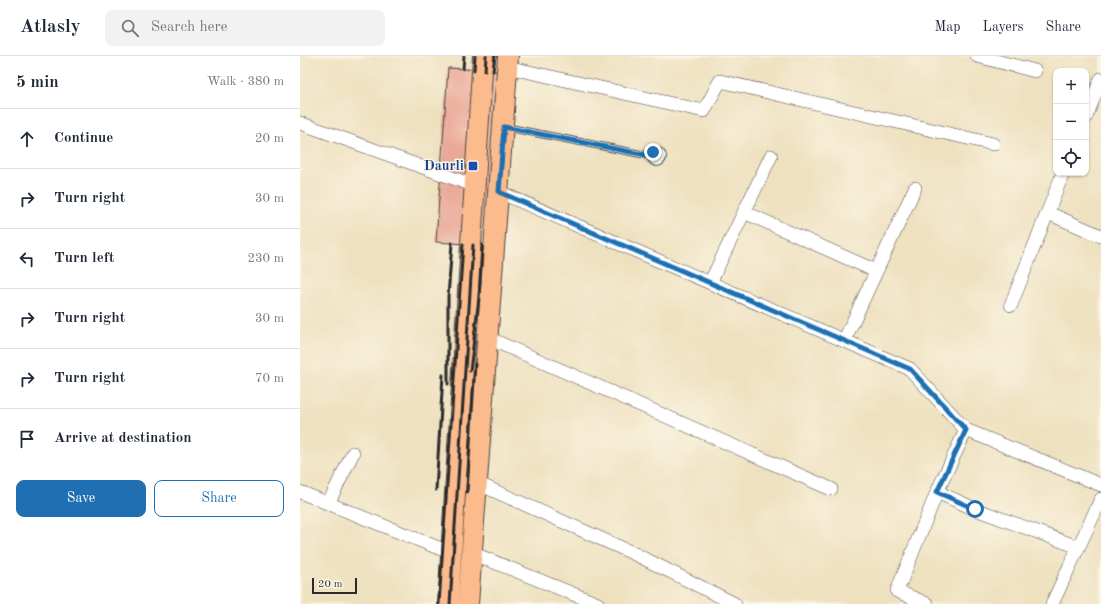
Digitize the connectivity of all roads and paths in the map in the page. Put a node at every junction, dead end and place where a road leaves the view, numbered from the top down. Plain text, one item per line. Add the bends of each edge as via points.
1 (482, 56) edge
2 (977, 56) edge
3 (508, 62) edge
4 (1035, 71) dead end
5 (1101, 79) edge
6 (1089, 109) edge
7 (300, 123) edge
8 (504, 127) junction
9 (993, 144) dead end
10 (651, 156) dead end
11 (771, 156) dead end
12 (1063, 176) edge
13 (475, 186) junction
14 (915, 188) dead end
15 (499, 192) junction
16 (744, 212) junction
17 (1048, 213) junction
18 (1101, 236) edge
19 (876, 271) junction
20 (710, 283) junction
21 (1011, 305) dead end
22 (488, 338) junction
23 (844, 340) junction
24 (966, 430) junction
25 (353, 453) dead end
26 (477, 483) junction
27 (1101, 485) edge
28 (831, 489) dead end
29 (300, 492) edge
30 (937, 492) junction
31 (1101, 499) edge
32 (328, 504) junction
33 (1078, 547) junction
34 (451, 553) junction
35 (472, 553) junction
36 (448, 604) edge
37 (468, 604) edge
38 (598, 604) edge
39 (735, 604) edge
40 (927, 604) edge
41 (1052, 604) edge

1 - 13 main road
2 - 4 street
3 - 8 main road
3 - 9 street via 704,111 720,81
5 - 6 street
7 - 13 street
8 - 10 lane
8 - 15 main road
11 - 16 street
12 - 17 street
13 - 34 main road
14 - 19 street
15 - 20 street
15 - 22 main road
16 - 19 street
16 - 20 street
17 - 18 street
17 - 21 street
19 - 23 street
20 - 23 street
22 - 26 main road
22 - 28 street
23 - 24 street via 910,369
24 - 27 street
24 - 30 street
25 - 32 street
26 - 35 main road
26 - 39 street via 637,555
29 - 32 street
30 - 33 street via 975,509
30 - 40 street via 897,592
31 - 33 street
32 - 34 street
33 - 41 street
34 - 36 main road
35 - 37 main road
35 - 38 street

